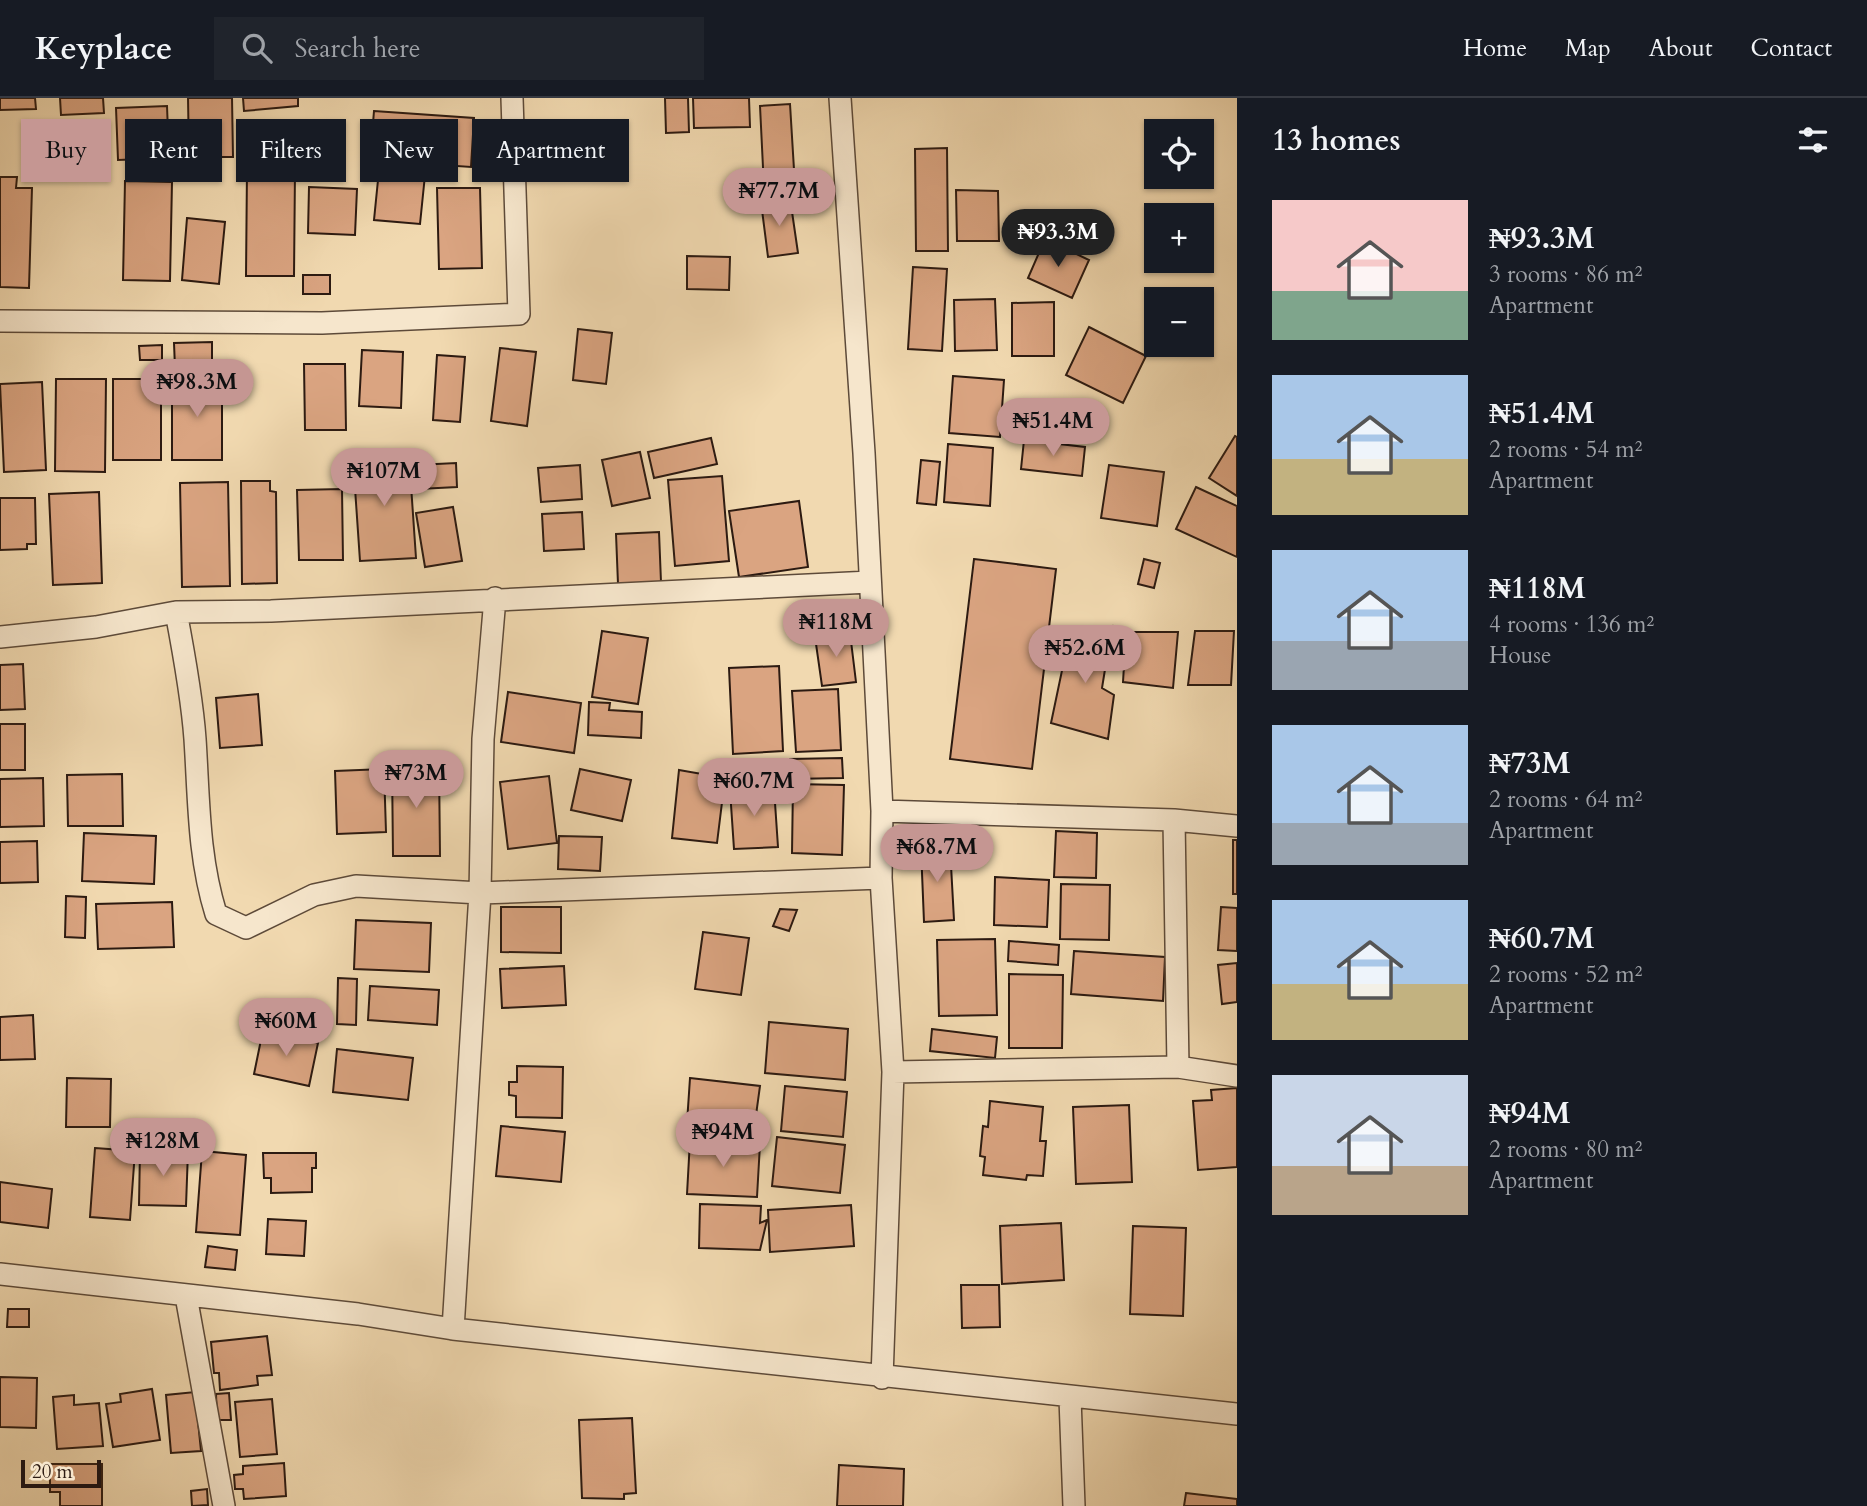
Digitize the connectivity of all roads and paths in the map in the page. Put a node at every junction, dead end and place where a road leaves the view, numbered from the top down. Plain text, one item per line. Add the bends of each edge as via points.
1 (512, 98) edge
2 (840, 98) edge
3 (0, 321) edge
4 (870, 582) junction
5 (495, 598) junction
6 (177, 612) junction
7 (0, 637) edge
8 (881, 811) junction
9 (1174, 820) junction
10 (1237, 826) edge
11 (881, 878) junction
12 (480, 893) junction
13 (1178, 1067) junction
14 (893, 1072) junction
15 (1237, 1076) edge
16 (0, 1274) edge
17 (186, 1296) junction
18 (453, 1329) junction
19 (882, 1378) junction
20 (1070, 1398) junction
21 (1237, 1414) edge
22 (224, 1506) edge
23 (1074, 1506) edge

1 - 3 street via 519,313 322,323
2 - 4 street
4 - 5 street
4 - 8 street
5 - 6 street
5 - 12 street via 483,740
6 - 7 street via 96,627
6 - 12 street via 195,737 200,841 216,914 246,928 314,895 356,886
8 - 9 street
8 - 11 street
9 - 10 street
9 - 13 street
11 - 12 street
11 - 14 street
12 - 18 street
13 - 14 street
13 - 15 street
14 - 19 street
16 - 17 street
17 - 18 street
17 - 22 street
18 - 19 street
19 - 20 street
20 - 21 street
20 - 23 street

